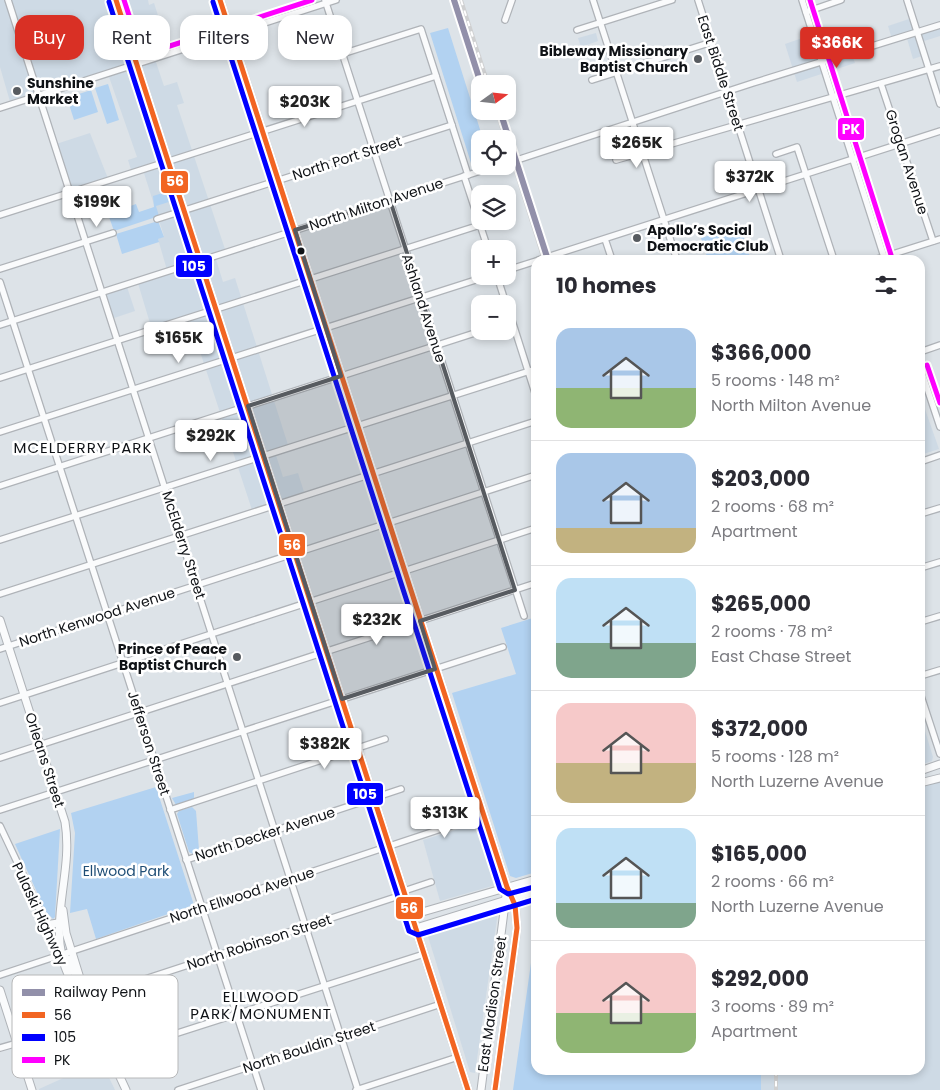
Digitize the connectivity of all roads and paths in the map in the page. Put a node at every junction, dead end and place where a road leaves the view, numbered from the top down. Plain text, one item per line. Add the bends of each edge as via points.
1 (8, 0) edge
2 (116, 0) edge
3 (220, 0) edge
4 (336, 0) edge
5 (512, 0) edge
6 (593, 0) edge
7 (672, 0) edge
8 (698, 0) edge
9 (802, 0) edge
10 (841, 0) edge
11 (907, 0) edge
12 (326, 2) edge
13 (806, 12) junction
14 (225, 15) edge
15 (330, 15) edge
16 (505, 20) dead end
17 (268, 22) edge
18 (600, 23) junction
19 (940, 25) edge
20 (578, 30) dead end
21 (917, 32) junction
22 (712, 42) junction
23 (180, 50) edge
24 (352, 51) edge
25 (239, 60) edge
26 (344, 60) edge
27 (822, 62) junction
28 (137, 64) junction
29 (940, 66) edge
30 (929, 70) junction
31 (617, 72) junction
32 (436, 76) junction
33 (592, 80) dead end
34 (881, 84) junction
35 (727, 91) junction
36 (38, 96) junction
37 (833, 98) junction
38 (358, 101) junction
39 (940, 104) edge
40 (0, 108) edge
41 (632, 121) junction
42 (452, 125) junction
43 (738, 126) junction
44 (262, 131) junction
45 (940, 131) edge
46 (902, 144) junction
47 (374, 150) junction
48 (642, 153) junction
49 (776, 154) dead end
50 (516, 159) edge
51 (853, 159) junction
52 (616, 160) dead end
53 (169, 162) junction
54 (471, 174) edge
55 (806, 174) junction
56 (466, 176) junction
57 (278, 180) junction
58 (758, 189) junction
59 (70, 193) junction
60 (471, 194) edge
61 (390, 200) junction
62 (184, 210) junction
63 (0, 215) edge
64 (157, 219) dead end
65 (664, 220) junction
66 (471, 228) edge
67 (294, 230) junction
68 (113, 233) dead end
69 (940, 238) edge
70 (605, 239) junction
71 (933, 241) junction
72 (87, 242) junction
73 (405, 249) junction
74 (553, 255) edge
75 (610, 255) edge
76 (674, 255) edge
77 (779, 255) edge
78 (832, 255) edge
79 (884, 255) edge
80 (893, 255) edge
81 (200, 260) junction
82 (531, 262) edge
83 (516, 267) edge
84 (0, 270) edge
85 (310, 279) junction
86 (0, 282) edge
87 (471, 282) edge
88 (101, 292) junction
89 (421, 298) junction
90 (216, 309) junction
91 (13, 321) junction
92 (0, 325) edge
93 (326, 328) junction
94 (471, 334) edge
95 (516, 338) edge
96 (117, 341) junction
97 (436, 346) junction
98 (940, 346) edge
99 (925, 350) edge
100 (232, 358) junction
101 (28, 369) junction
102 (531, 370) edge
103 (528, 371) junction
104 (342, 376) junction
105 (0, 378) edge
106 (531, 380) edge
107 (925, 381) edge
108 (133, 390) junction
109 (453, 396) junction
110 (248, 406) junction
111 (44, 419) junction
112 (939, 419) edge
113 (531, 423) edge
114 (358, 426) junction
115 (940, 427) edge
116 (0, 432) edge
117 (149, 438) junction
118 (468, 443) junction
119 (940, 455) edge
120 (264, 456) junction
121 (925, 460) edge
122 (60, 466) junction
123 (373, 474) junction
124 (531, 477) edge
125 (0, 486) edge
126 (166, 488) junction
127 (484, 492) junction
128 (279, 504) junction
129 (940, 508) edge
130 (925, 512) edge
131 (76, 517) junction
132 (388, 522) junction
133 (531, 530) edge
134 (181, 536) junction
135 (0, 540) edge
136 (499, 540) junction
137 (295, 553) junction
138 (940, 562) edge
139 (91, 565) junction
140 (925, 566) edge
141 (404, 571) junction
142 (196, 585) junction
143 (531, 585) edge
144 (515, 590) junction
145 (0, 594) edge
146 (311, 602) junction
147 (107, 614) junction
148 (524, 616) dead end
149 (940, 616) edge
150 (0, 620) edge
151 (925, 620) edge
152 (420, 621) junction
153 (212, 634) junction
154 (8, 646) junction
155 (503, 647) dead end
156 (0, 649) edge
157 (327, 651) junction
158 (123, 663) junction
159 (435, 668) junction
160 (940, 670) edge
161 (925, 674) edge
162 (228, 683) junction
163 (24, 695) junction
164 (342, 699) junction
165 (0, 703) edge
166 (925, 708) edge
167 (139, 712) junction
168 (244, 732) junction
169 (385, 739) dead end
170 (40, 744) junction
171 (358, 748) junction
172 (940, 754) edge
173 (0, 758) edge
174 (154, 761) junction
175 (940, 764) edge
176 (925, 768) edge
177 (940, 778) edge
178 (259, 781) junction
179 (925, 782) edge
180 (401, 789) dead end
181 (56, 792) junction
182 (374, 798) junction
183 (0, 810) edge
184 (170, 810) junction
185 (483, 815) junction
186 (0, 826) edge
187 (275, 830) junction
188 (390, 846) junction
189 (186, 860) junction
190 (291, 879) junction
191 (531, 881) edge
192 (431, 882) dead end
193 (507, 888) junction
194 (404, 892) junction
195 (531, 892) edge
196 (509, 899) junction
197 (62, 903) junction
198 (202, 908) junction
199 (412, 915) junction
200 (58, 923) junction
201 (45, 925) junction
202 (306, 927) junction
203 (416, 928) junction
204 (71, 951) junction
205 (424, 954) junction
206 (61, 955) junction
207 (217, 956) junction
208 (0, 975) edge
209 (69, 975) edge
210 (77, 975) edge
211 (79, 975) edge
212 (158, 975) edge
213 (325, 986) junction
214 (0, 990) edge
215 (440, 1004) junction
216 (236, 1014) junction
217 (12, 1028) edge
218 (178, 1033) edge
219 (341, 1037) junction
220 (458, 1057) junction
221 (253, 1066) junction
222 (28, 1078) edge
223 (121, 1078) edge
224 (32, 1090) edge
225 (126, 1090) edge
226 (178, 1090) edge
227 (261, 1090) edge
228 (357, 1090) edge
229 (468, 1090) edge
230 (481, 1090) edge
231 (495, 1090) edge

1 - 36 street, McElderry Street
2 - 28 main road
3 - 14 main road, East Madison Street
4 - 12 street
5 - 16 street
6 - 18 street
7 - 18 street
8 - 22 street, East Biddle Street
9 - 13 street
10 - 13 street
11 - 21 street
12 - 15 street, Ashland Avenue
12 - 17 street
13 - 27 street
18 - 20 street
18 - 31 street
19 - 21 street
21 - 27 street
21 - 30 street
22 - 31 street
22 - 35 street, East Biddle Street
23 - 28 street
24 - 32 street via 421,29
25 - 44 main road, East Madison Street
26 - 38 street, Ashland Avenue
27 - 35 street
27 - 37 street
28 - 36 street
28 - 53 main road
29 - 30 street
30 - 34 street
30 - 39 street
31 - 33 street
31 - 41 street
32 - 38 street
32 - 42 street
34 - 37 street
34 - 46 street, Grogan Avenue
35 - 41 street
35 - 43 street, East Biddle Street
36 - 40 street
36 - 59 street, McElderry Street
37 - 43 street
37 - 51 street
38 - 44 street
38 - 47 street, Ashland Avenue
41 - 48 street
41 - 50 street
42 - 47 street, North Port Street
42 - 56 street
43 - 48 street
43 - 58 street, East Biddle Street
44 - 53 street
44 - 57 main road, East Madison Street
45 - 46 street
46 - 51 street
46 - 71 street, Grogan Avenue
47 - 57 street, North Port Street
47 - 61 street, Ashland Avenue
48 - 52 street
48 - 65 street
49 - 55 street via 797,147
51 - 55 street
51 - 79 street
53 - 59 street
53 - 62 main road
54 - 56 street, North Milton Avenue
55 - 58 street
55 - 78 street
56 - 60 street
56 - 61 street, North Milton Avenue
57 - 62 street, North Port Street
57 - 67 main road, East Madison Street
58 - 65 street
58 - 77 street, East Biddle Street
59 - 63 street
59 - 72 street, McElderry Street
61 - 67 street, North Milton Avenue
61 - 73 street, Ashland Avenue
62 - 64 street, North Port Street
62 - 81 main road
65 - 70 street
65 - 76 street
66 - 73 street
67 - 81 street, North Milton Avenue
67 - 85 main road, East Madison Street
68 - 72 street
69 - 71 street
70 - 74 street
70 - 75 street
71 - 80 street
72 - 84 street
72 - 88 street, McElderry Street
73 - 85 street
73 - 89 street, Ashland Avenue
81 - 88 street, North Milton Avenue
81 - 90 main road
82 - 83 street
85 - 90 street
85 - 93 main road, East Madison Street
86 - 91 street, Jefferson Street
87 - 89 street
88 - 91 street, North Milton Avenue
88 - 96 street, McElderry Street
89 - 93 street
89 - 97 street, Ashland Avenue
90 - 96 street
90 - 100 main road
91 - 92 street, North Milton Avenue
91 - 101 street, Jefferson Street
93 - 100 street
93 - 104 main road, East Madison Street
94 - 97 street
95 - 103 street
96 - 101 street
96 - 108 street, McElderry Street
97 - 104 street
97 - 109 street, Ashland Avenue
98 - 99 street
100 - 108 street
100 - 110 main road
101 - 105 street
101 - 111 street, Jefferson Street
102 - 103 street
103 - 106 street
103 - 109 street
104 - 110 street
104 - 114 main road, East Madison Street
107 - 112 street
108 - 111 street
108 - 117 street, McElderry Street
109 - 114 street
109 - 118 street, Ashland Avenue
110 - 117 street
110 - 120 main road
111 - 116 street
111 - 122 street, Jefferson Street
112 - 115 street
113 - 118 street
114 - 120 street
114 - 123 main road, East Madison Street
117 - 122 street
117 - 126 street, McElderry Street
118 - 123 street
118 - 127 street, Ashland Avenue
119 - 121 street
120 - 126 street
120 - 128 main road
122 - 125 street
122 - 131 street, Jefferson Street
123 - 128 street
123 - 132 main road, East Madison Street
124 - 127 street, North Kenwood Avenue
126 - 131 street
126 - 134 street, McElderry Street
127 - 132 street, North Kenwood Avenue
127 - 136 street, Ashland Avenue
128 - 134 street
128 - 137 main road
129 - 130 street
131 - 135 street
131 - 139 street, Jefferson Street
132 - 137 street, North Kenwood Avenue
132 - 141 main road, East Madison Street
133 - 136 street
134 - 139 street
134 - 142 street, McElderry Street
136 - 141 street
136 - 144 street, Ashland Avenue
137 - 142 street, North Kenwood Avenue
137 - 146 main road
138 - 140 street
139 - 145 street
139 - 147 street, Jefferson Street
141 - 146 street
141 - 152 main road, East Madison Street
142 - 147 street, North Kenwood Avenue
142 - 153 street, McElderry Street
143 - 144 street
144 - 148 street, Ashland Avenue
144 - 152 street
146 - 153 street
146 - 157 main road
147 - 154 street, North Kenwood Avenue
147 - 158 street, Jefferson Street
149 - 151 street
150 - 154 main road, Orleans Street
152 - 157 street
152 - 159 main road, East Madison Street
153 - 158 street
153 - 162 street, McElderry Street
154 - 156 street, North Kenwood Avenue
154 - 163 main road, Orleans Street
155 - 159 street
157 - 162 street
157 - 164 main road
158 - 163 street
158 - 167 street, Jefferson Street
159 - 164 street
159 - 185 main road, East Madison Street
160 - 161 street
162 - 167 street
162 - 168 street, McElderry Street
163 - 165 street
163 - 170 main road, Orleans Street
164 - 168 street
164 - 171 main road
166 - 172 street
167 - 170 street
167 - 174 street, Jefferson Street
168 - 174 street
168 - 178 street, McElderry Street
169 - 171 street
170 - 173 street
170 - 181 main road, Orleans Street
171 - 178 street
171 - 182 main road
174 - 181 street
174 - 184 street, Jefferson Street
175 - 176 main road
177 - 179 main road
178 - 184 street
178 - 187 street, McElderry Street
180 - 182 street, North Decker Avenue
181 - 183 street
181 - 197 main road, Orleans Street via 66,830
182 - 187 street, North Decker Avenue
182 - 188 main road
184 - 189 street, Jefferson Street
185 - 188 street, North Ellwood Avenue
185 - 193 main road, East Madison Street
186 - 201 street, Pulaski Highway
187 - 189 street, North Decker Avenue
187 - 190 street, McElderry Street
188 - 190 street, North Ellwood Avenue
188 - 194 main road
189 - 198 street, Jefferson Street
190 - 198 street, North Ellwood Avenue
190 - 202 street, McElderry Street
191 - 193 main road
192 - 194 street, North Robinson Street
193 - 196 main road, East Madison Street
193 - 199 main road
194 - 199 main road
194 - 202 street, North Robinson Street
195 - 196 main road
196 - 203 main road
196 - 230 main road, East Madison Street
196 - 231 main road, East Madison Street via 516,928
197 - 200 main road, Orleans Street
197 - 204 main road, Orleans Street
198 - 204 street, North Ellwood Avenue
198 - 207 street, Jefferson Street
199 - 203 main road
200 - 201 main road
200 - 206 main road, Orleans Street
201 - 206 street, Pulaski Highway
202 - 207 street, North Robinson Street
202 - 213 street, McElderry Street
203 - 205 main road
204 - 206 street, North Ellwood Avenue
204 - 211 main road, Pulaski Highway
205 - 213 street
205 - 215 main road
206 - 208 street, North Ellwood Avenue
206 - 209 main road, Pulaski Highway
206 - 210 main road via 68,959
207 - 212 street, North Robinson Street
207 - 216 street, Jefferson Street
213 - 216 street
213 - 219 street, McElderry Street
214 - 217 main road
215 - 219 street, North Bouldin Street
215 - 220 main road
216 - 218 street
216 - 221 street, Jefferson Street
219 - 221 street, North Bouldin Street
219 - 228 street, McElderry Street
220 - 228 street
220 - 229 main road
221 - 226 street, North Bouldin Street
221 - 227 street, Jefferson Street
222 - 224 main road
223 - 225 main road, Pulaski Highway

